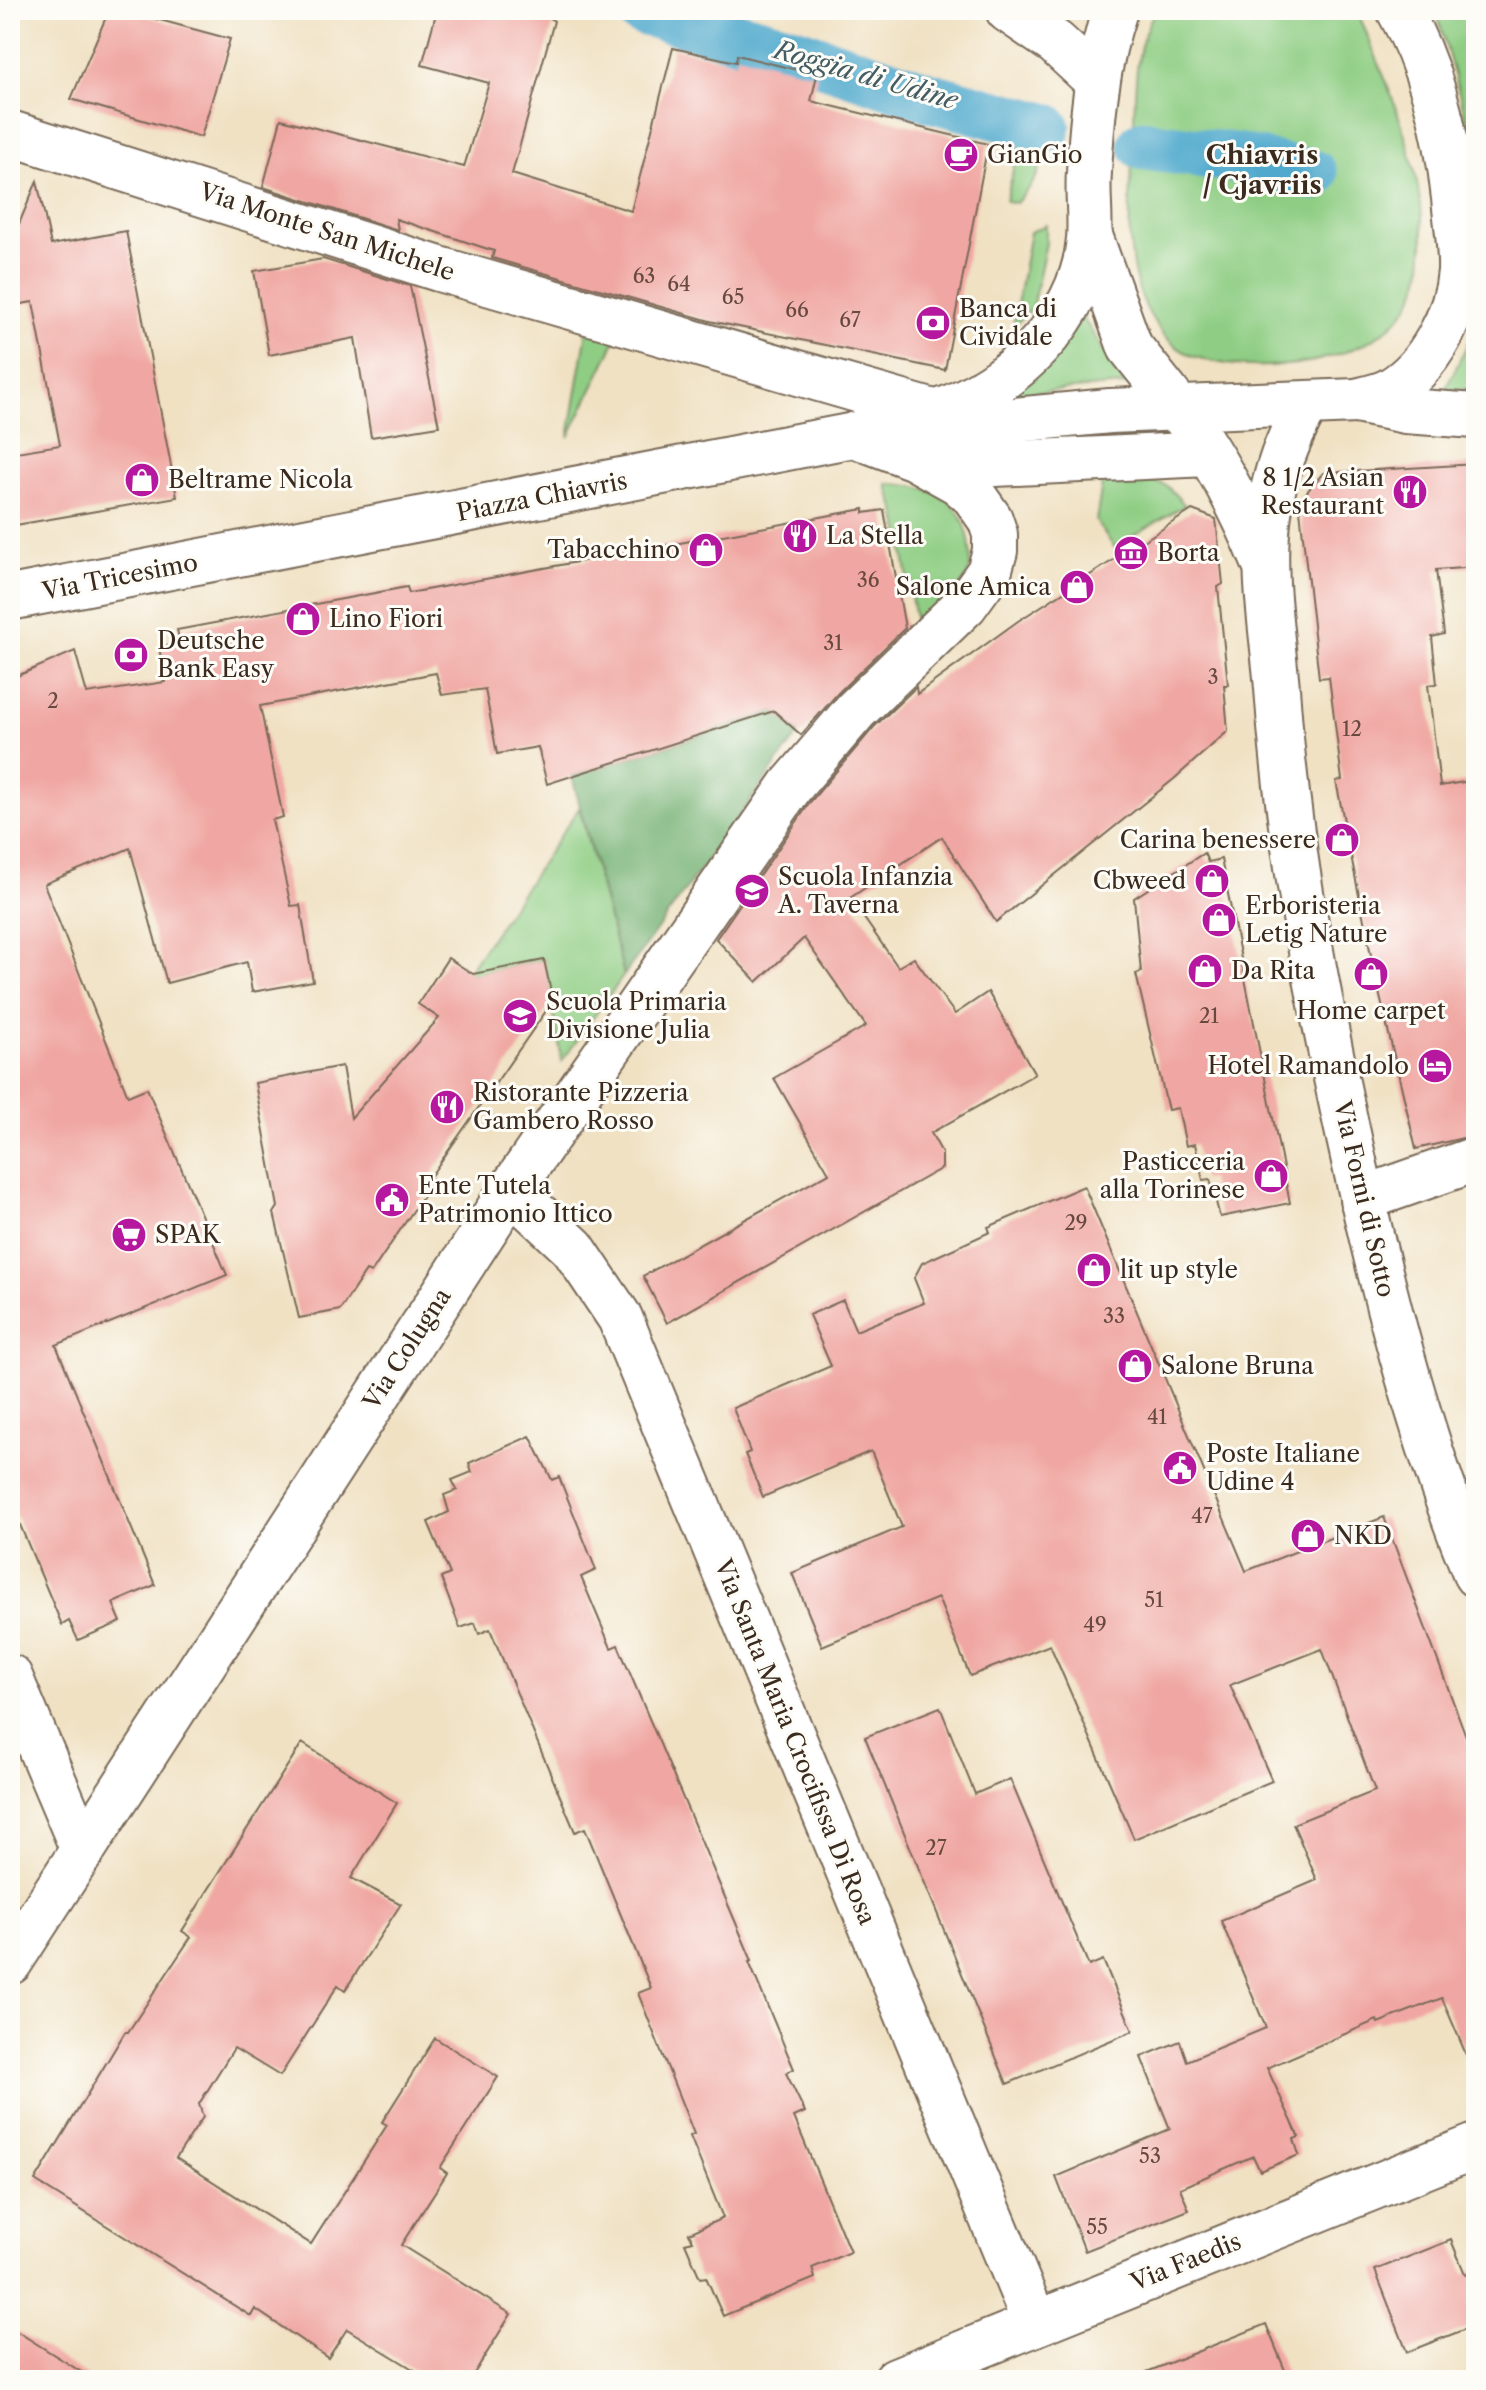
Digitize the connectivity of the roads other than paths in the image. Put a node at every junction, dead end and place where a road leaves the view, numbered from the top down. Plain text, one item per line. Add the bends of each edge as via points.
1 (1008, 10) edge
2 (1115, 10) edge
3 (1411, 20) edge
4 (1097, 81) junction
5 (10, 133) edge
6 (1090, 236) junction
7 (1468, 270) edge
8 (1356, 401) junction
9 (1306, 405) junction
10 (1177, 406) junction
11 (937, 413) junction
12 (1476, 416) edge
13 (854, 435) junction
14 (1208, 454) junction
15 (933, 467) junction
16 (230, 556) joint
17 (1268, 573) junction
18 (14, 598) edge
19 (1476, 1159) edge
20 (511, 1190) junction
21 (1362, 1199) junction
22 (1476, 1575) edge
23 (10, 1677) edge
24 (83, 1850) junction
25 (10, 1962) edge
26 (1476, 2146) edge
27 (1035, 2323) junction
28 (896, 2380) edge

1 - 4 street via 1056,43
2 - 4 street, Piazza Chiavris
3 - 7 street, Piazza Chiavris via 1449,151
4 - 6 street, Piazza Chiavris via 1088,173
5 - 11 street, Via Monte San Michele via 439,269
6 - 10 street, Piazza Chiavris via 1130,347
6 - 11 street, Piazza Chiavris via 1079,284 1053,331 991,385
7 - 8 street, Piazza Chiavris via 1421,363 1392,389
8 - 9 street, Piazza Chiavris
8 - 12 street, Piazza Chiavris
9 - 10 street, Piazza Chiavris
9 - 17 street, Via Forni di Sotto via 1273,484
10 - 13 street, Piazza Chiavris
10 - 14 street, Via Forni di Sotto
11 - 13 street, Piazza Chiavris
13 - 15 street
13 - 16 street, Piazza Chiavris
14 - 15 street
14 - 17 street, Via Forni di Sotto via 1246,518
15 - 20 street, Via Colugna via 974,496 990,519 995,534 989,572 965,605 821,747
16 - 18 street, Via Tricesimo
17 - 21 street, Via Forni di Sotto via 1289,816
19 - 21 street
20 - 24 street, Via Colugna
20 - 27 street, Via Santa Maria Crocifissa Di Rosa via 573,1248 620,1318
21 - 22 street, Via Forni di Sotto via 1432,1461
23 - 24 street
24 - 25 street, Via Colugna
26 - 27 street, Via Faedis
27 - 28 street, Via Faedis

